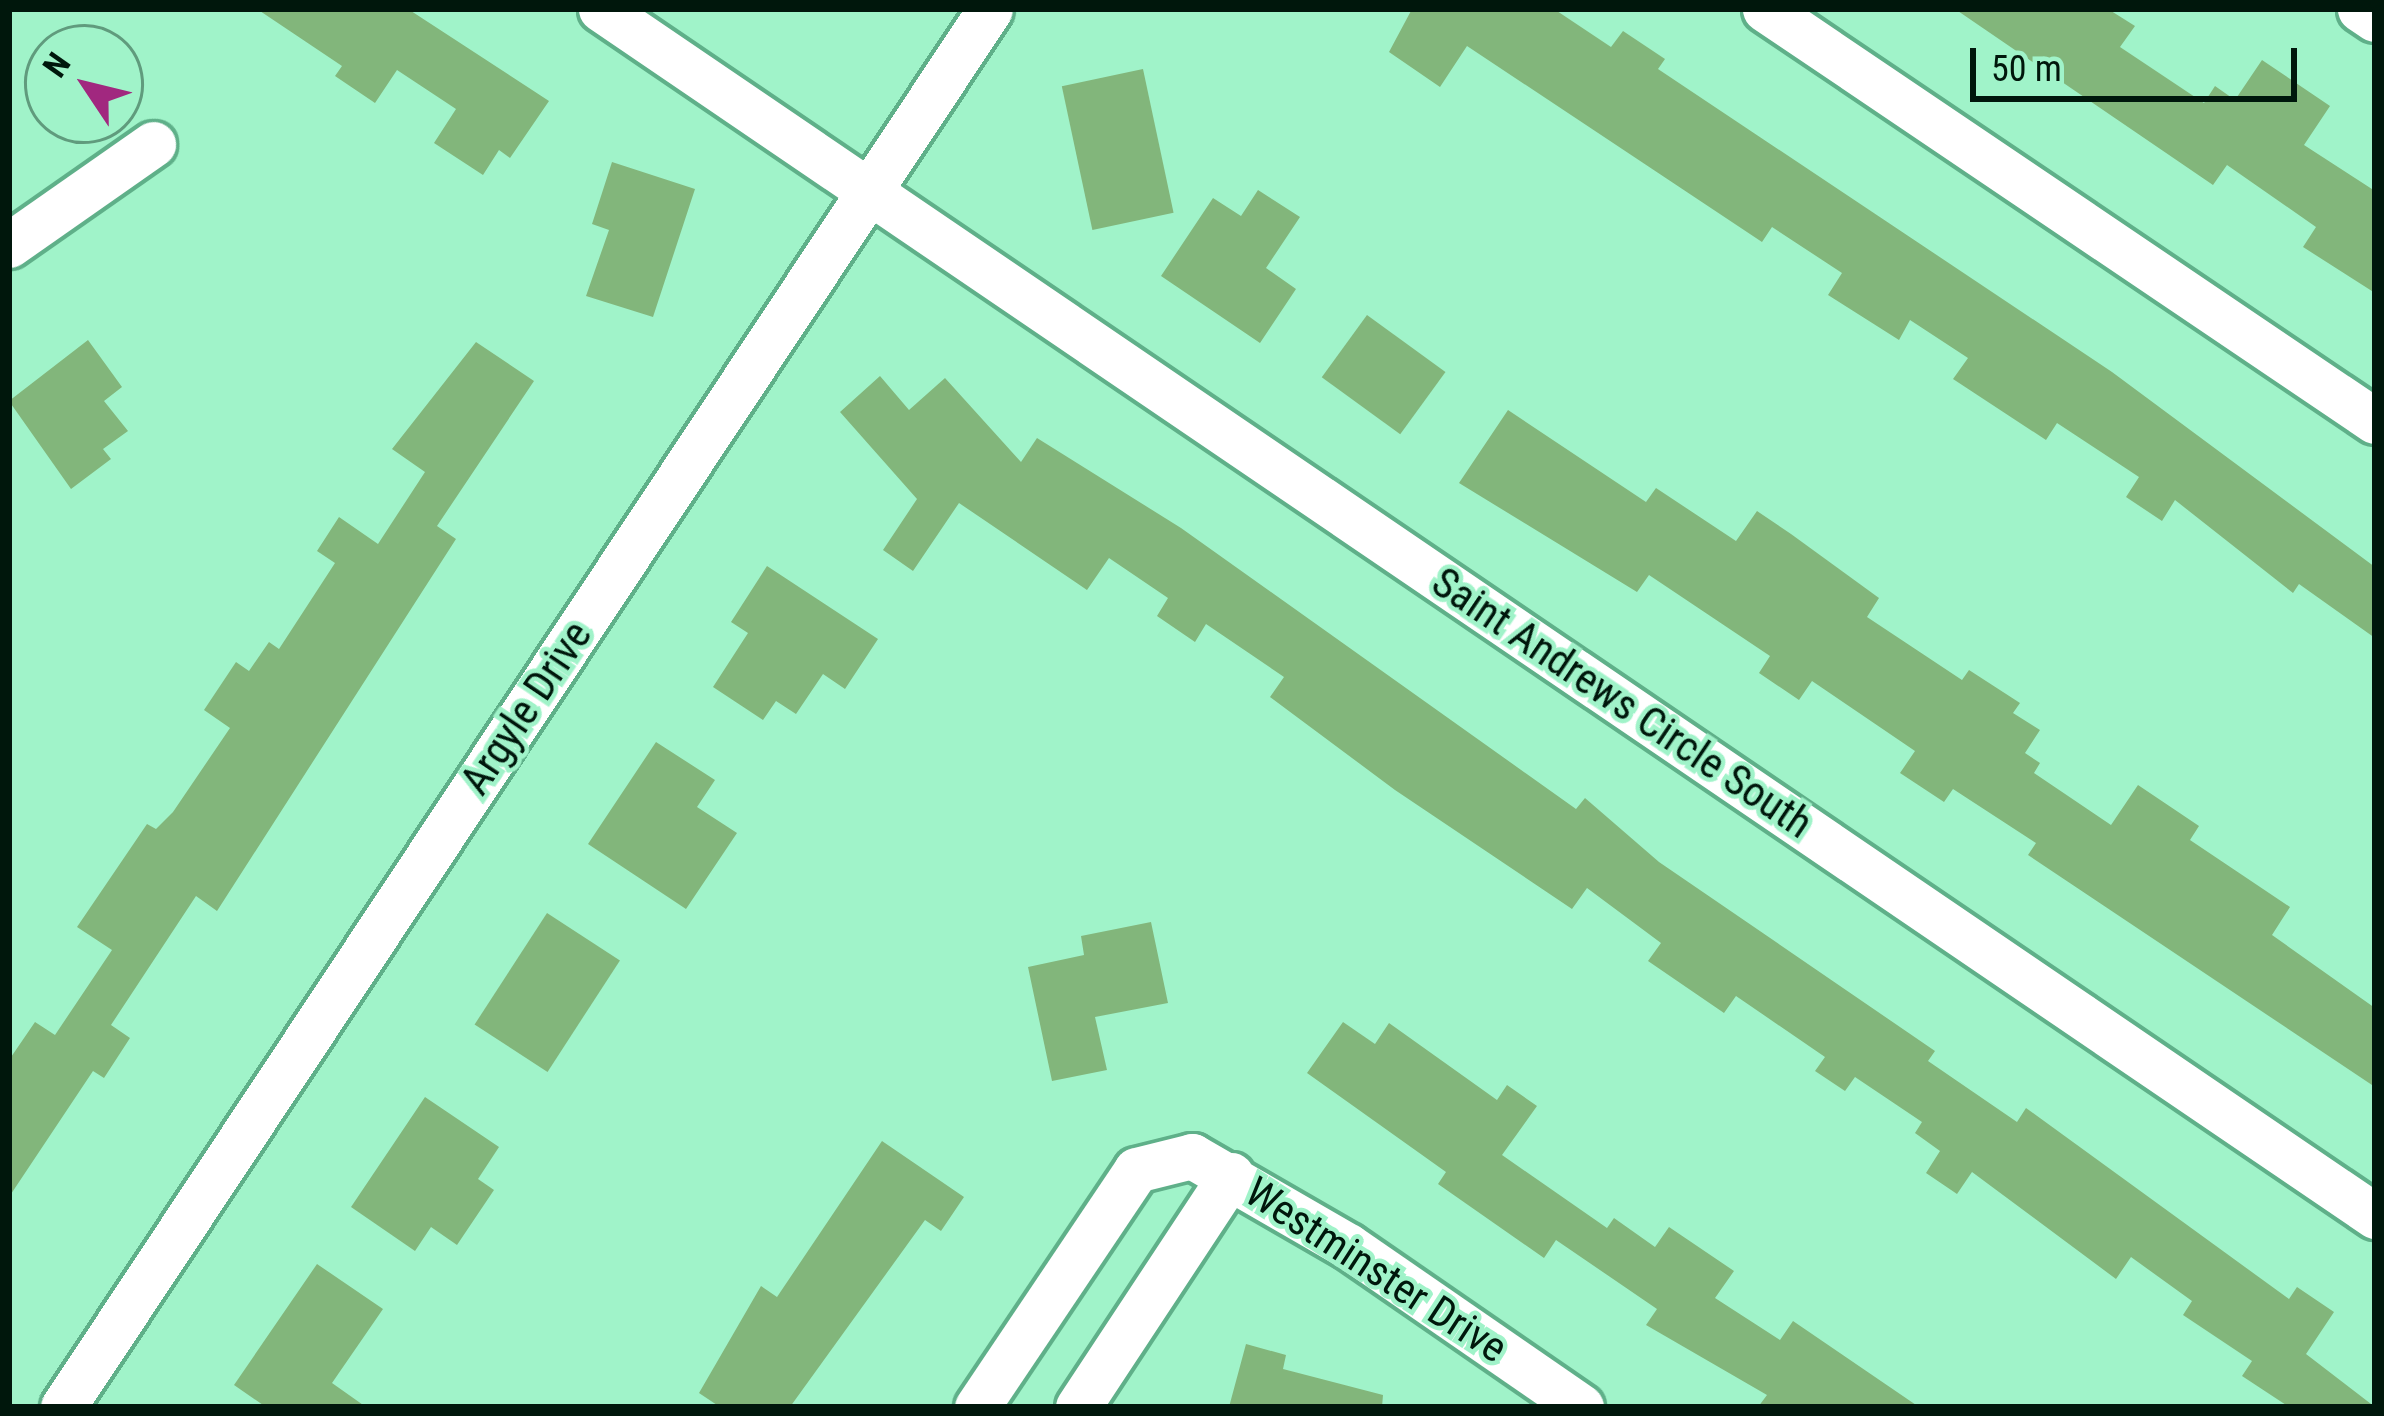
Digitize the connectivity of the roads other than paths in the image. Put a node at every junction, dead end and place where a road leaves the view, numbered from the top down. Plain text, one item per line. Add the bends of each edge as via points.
1 (601, 9) edge
2 (990, 9) edge
3 (1765, 9) edge
4 (2360, 9) edge
5 (2375, 19) edge
6 (154, 144) dead end
7 (869, 190) junction
8 (9, 244) edge
9 (2375, 422) edge
10 (1231, 1175) junction
11 (2375, 1216) edge
12 (63, 1407) edge
13 (977, 1407) edge
14 (1078, 1407) edge
15 (1581, 1407) edge

1 - 7 street, Saint Andrews Circle South
2 - 7 street, Argyle Drive
3 - 9 street
4 - 5 street
6 - 8 street
7 - 11 street, Saint Andrews Circle South
7 - 12 street, Argyle Drive
10 - 13 street, Westminster Drive via 1192,1156 1136,1170
10 - 14 street
10 - 15 street, Westminster Drive

